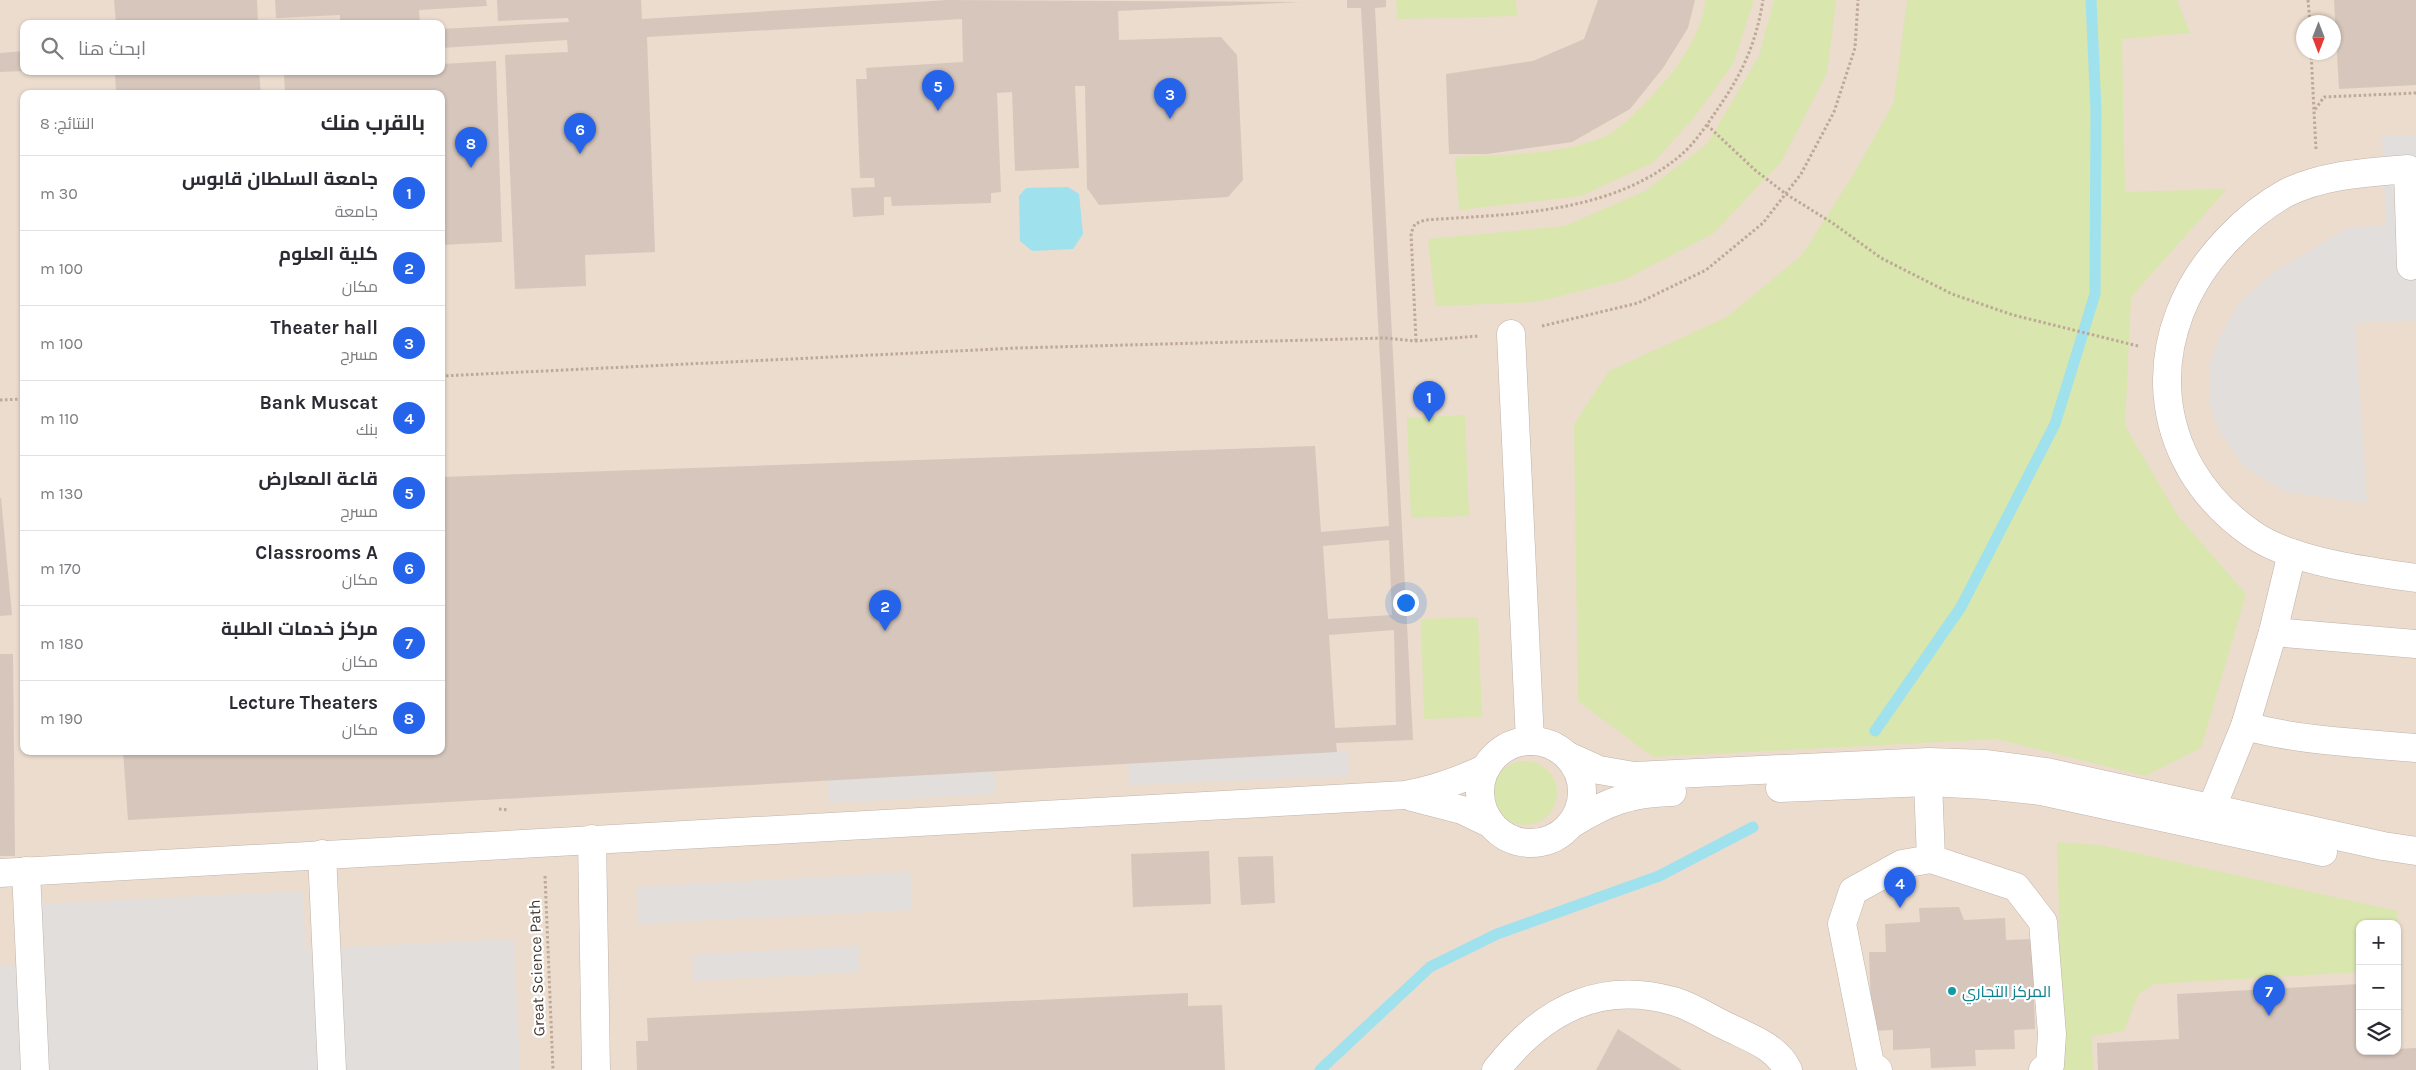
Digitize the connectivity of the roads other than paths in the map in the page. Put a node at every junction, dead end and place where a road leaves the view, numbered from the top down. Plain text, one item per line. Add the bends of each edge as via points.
1 (2411, 266) dead end
2 (1511, 334) road end
3 (2292, 553) junction
4 (2416, 578) edge
5 (2273, 632) junction
6 (2416, 644) edge
7 (2244, 726) junction
8 (1530, 741) junction
9 (2416, 748) edge
10 (1568, 756) junction
11 (1486, 768) junction
12 (1928, 782) junction
13 (1405, 795) junction
14 (2212, 807) junction
15 (1489, 823) junction
16 (1573, 823) junction
17 (592, 839) junction
18 (2416, 851) edge
19 (322, 854) junction
20 (1931, 858) junction
21 (2416, 868) edge
22 (13, 872) edge
23 (35, 1070) edge
24 (332, 1070) edge
25 (596, 1070) edge
26 (1496, 1070) edge
27 (1788, 1070) edge
28 (1878, 1070) edge
29 (2043, 1070) edge

1 - 3 lane via 2408,169 2334,175 2286,193 2244,222 2209,259 2183,303 2168,352 2167,394 2175,436 2193,475 2220,509 2254,536
2 - 8 lane
3 - 4 lane
3 - 5 lane
5 - 6 lane
5 - 7 lane
7 - 9 lane via 2280,736 2317,741
7 - 14 lane
8 - 10 lane via 1544,743
8 - 11 lane via 1512,744 1496,754
10 - 14 lane via 1600,770 1634,776 1929,762 1988,764 2046,772
10 - 16 lane via 1578,771 1582,788 1581,807
11 - 13 lane via 1460,781
11 - 15 lane via 1480,786 1481,805
12 - 16 lane via 1635,795 1602,805
12 - 20 lane
12 - 21 lane via 1985,784 2041,791 2371,862
13 - 15 lane via 1462,810
13 - 17 lane
14 - 18 lane
15 - 16 lane via 1504,836 1521,843 1541,843 1559,836
17 - 19 lane
17 - 25 lane
19 - 22 lane
19 - 24 lane
20 - 28 lane via 1902,864 1853,891 1842,924 1870,1064
20 - 29 lane via 2016,887 2043,922 2052,1034 2050,1065
22 - 23 lane
26 - 27 lane via 1512,1049 1538,1025 1569,1006 1603,995 1640,994 1675,1001 1770,1048

